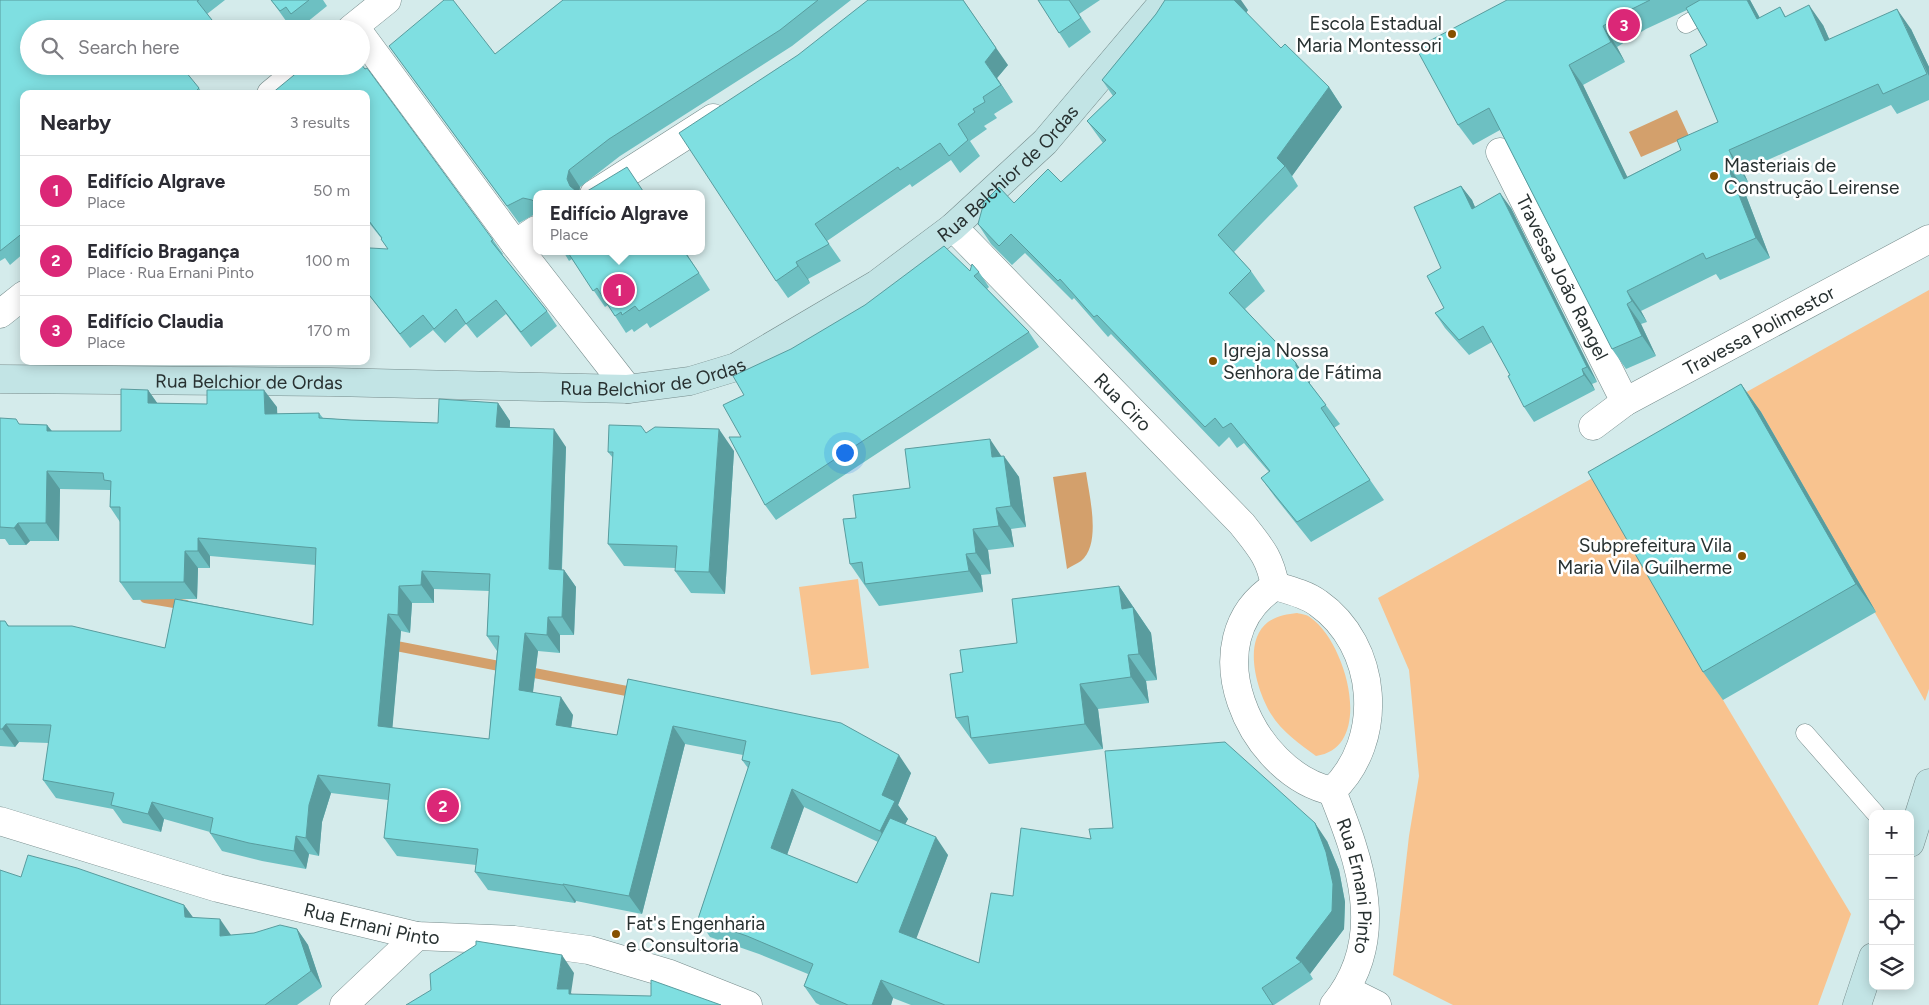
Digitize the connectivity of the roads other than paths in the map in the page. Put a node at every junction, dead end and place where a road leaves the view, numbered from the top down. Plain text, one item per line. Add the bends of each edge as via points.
1 (387, 0) edge
2 (1165, 0) edge
3 (1729, 0) edge
4 (366, 20) edge
5 (1686, 24) dead end
6 (370, 47) edge
7 (294, 75) edge
8 (276, 90) edge
9 (733, 104) edge
10 (1500, 152) edge
11 (600, 190) edge
12 (953, 226) junction
13 (526, 237) edge
14 (1929, 239) edge
15 (533, 247) edge
16 (538, 255) edge
17 (20, 298) edge
18 (0, 314) edge
19 (0, 379) edge
20 (628, 389) junction
21 (1626, 402) junction
22 (1592, 426) dead end
23 (1275, 586) junction
24 (1805, 733) dead end
25 (1929, 783) edge
26 (1332, 791) junction
27 (1872, 810) edge
28 (0, 821) edge
29 (1914, 830) edge
30 (417, 936) junction
31 (1869, 969) edge
32 (1340, 998) edge
33 (344, 1005) edge
34 (748, 1005) edge
35 (1377, 1005) edge
36 (1857, 1005) edge

1 - 4 street
2 - 12 street, Rua Belchior de Ordas via 1045,142
3 - 5 lane
6 - 13 street
7 - 8 street
9 - 11 street
10 - 21 street, Travessa João Rangel
12 - 20 street, Rua Belchior de Ordas via 877,284 736,367 690,382
12 - 23 street, Rua Ciro via 1242,524 1266,553
13 - 15 street
14 - 21 street, Travessa Polimestor
16 - 20 street
17 - 18 street
19 - 20 street, Rua Belchior de Ordas
21 - 22 street, Travessa Polimestor
23 - 26 street, Rua Ernani Pinto via 1316,602 1339,622 1349,636 1366,676 1369,704 1364,736 1353,767
23 - 26 street, Rua Ernani Pinto via 1250,610 1241,629 1233,662 1237,694 1269,750 1297,776
24 - 27 lane
25 - 29 street
26 - 32 street, Rua Ernani Pinto via 1354,845 1363,882 1361,957
28 - 30 street, Rua Ernani Pinto via 218,888
30 - 33 street
30 - 34 street, Rua Ernani Pinto via 514,940 589,950 670,974
31 - 36 street
32 - 35 street

